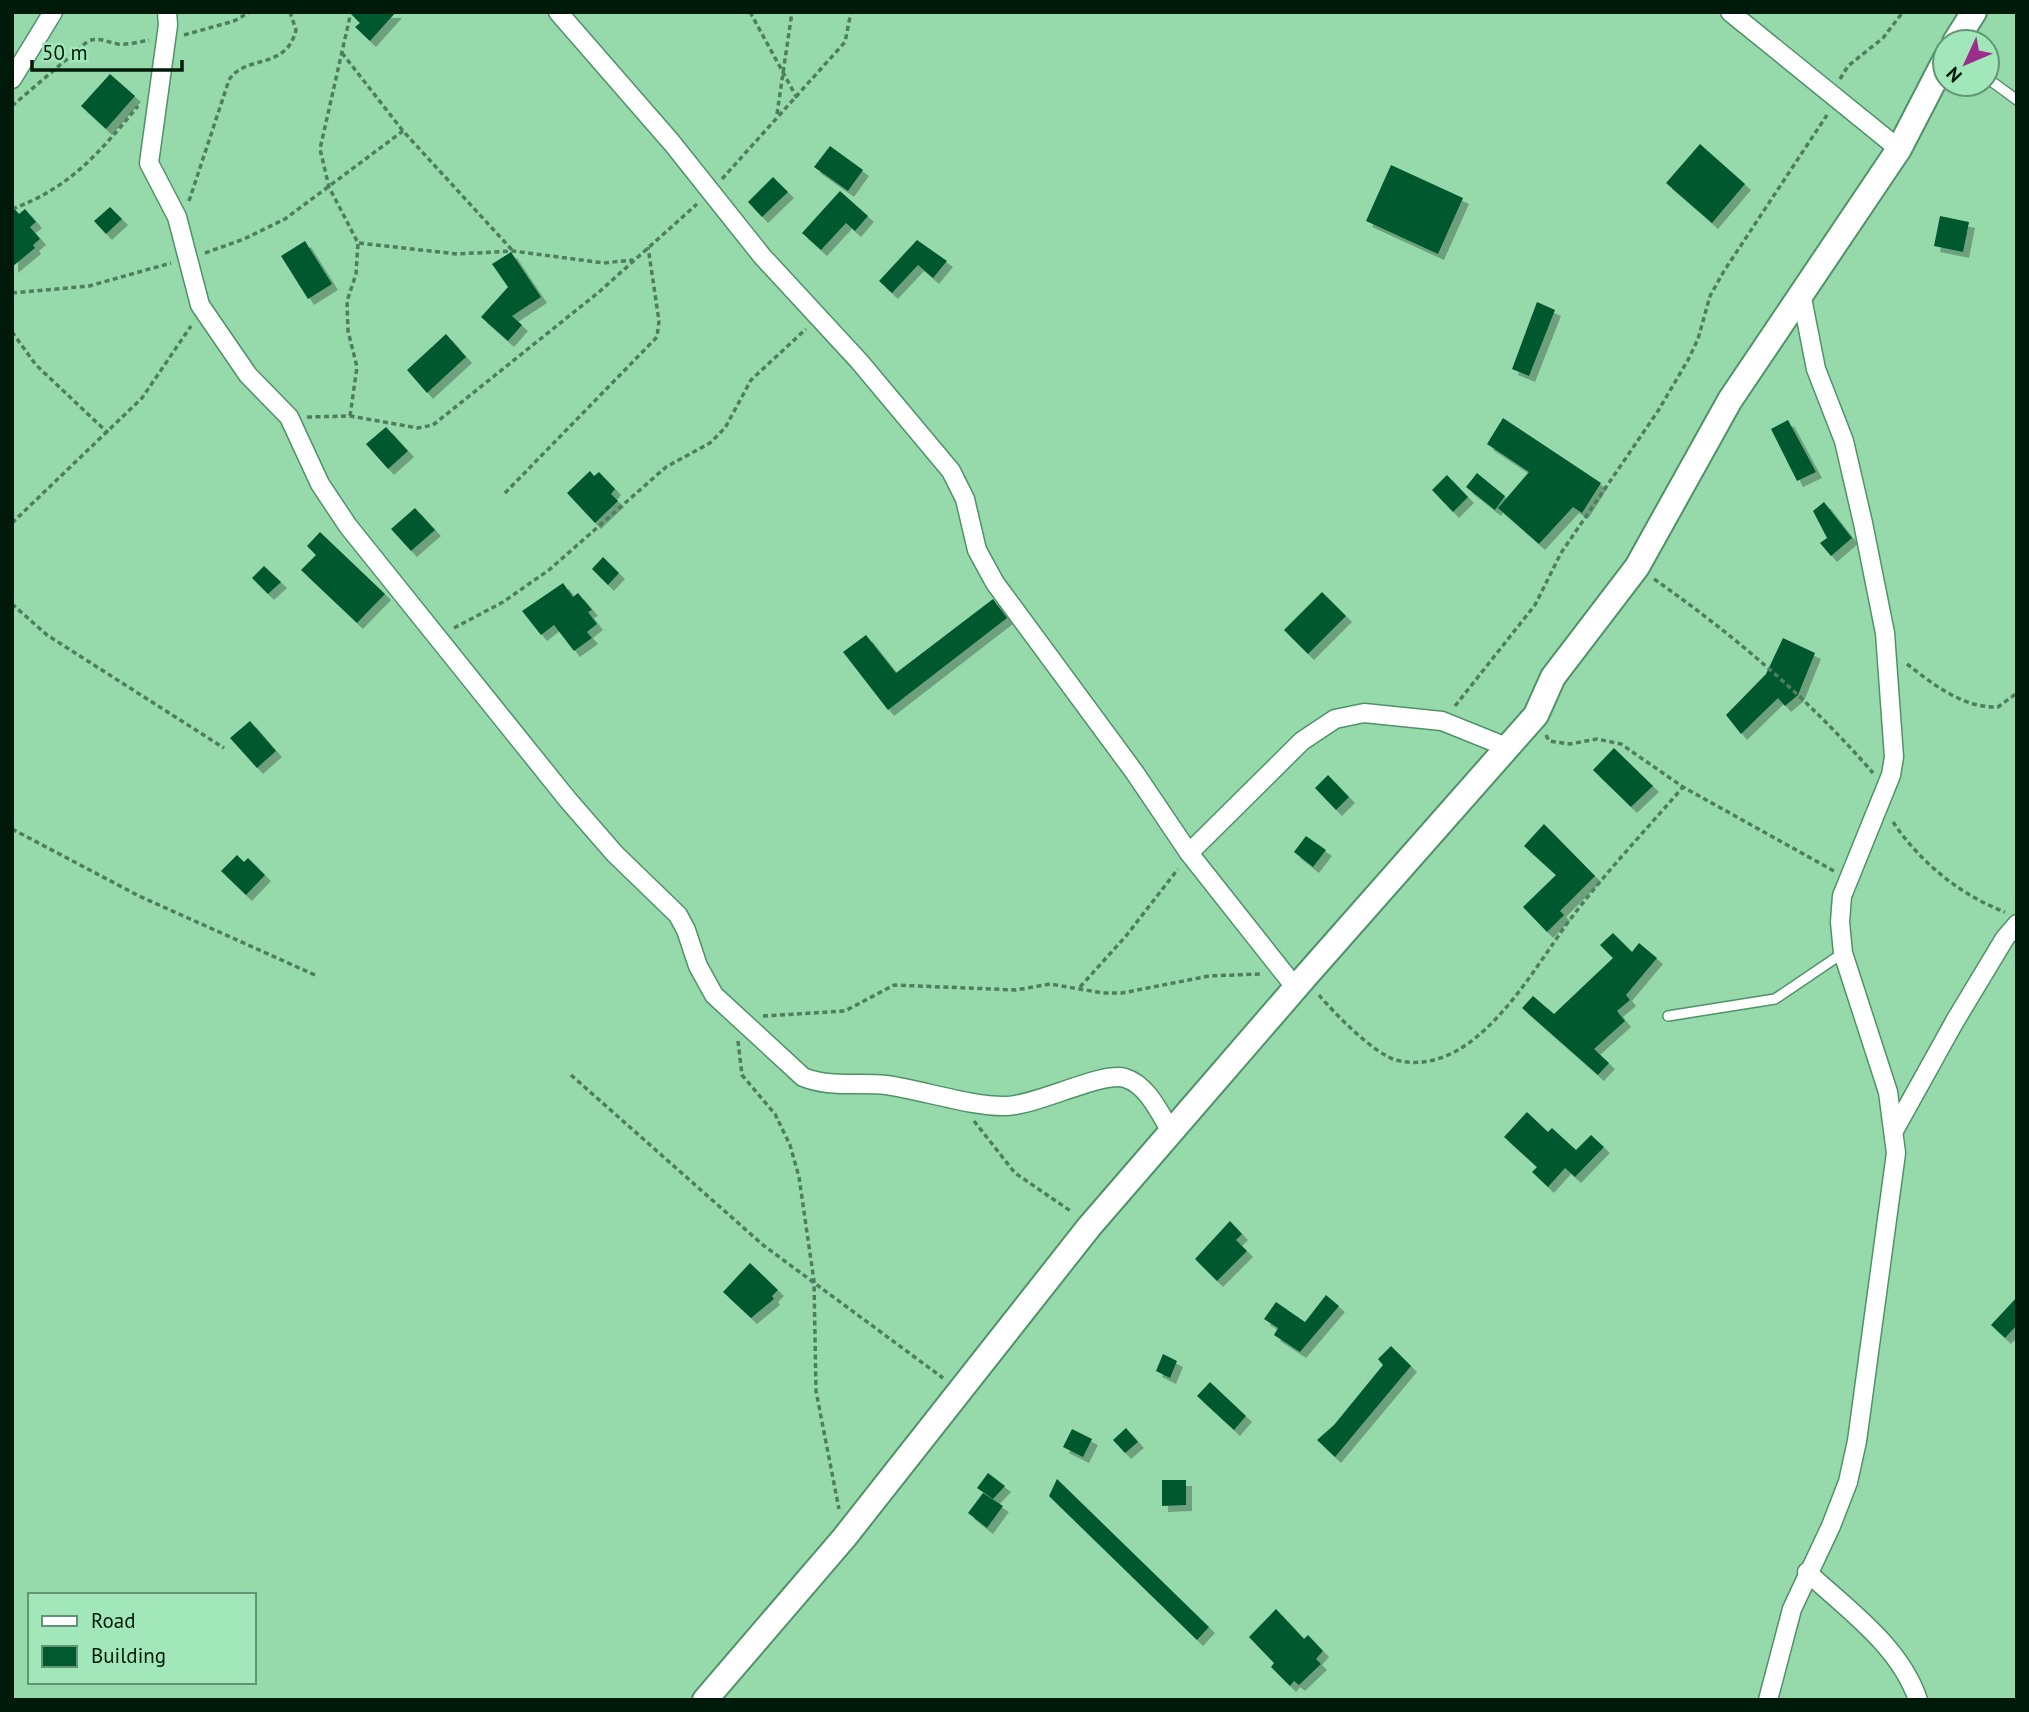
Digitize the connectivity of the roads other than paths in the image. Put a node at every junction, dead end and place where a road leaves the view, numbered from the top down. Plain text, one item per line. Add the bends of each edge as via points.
1 (53, 12) edge
2 (167, 12) edge
3 (558, 12) edge
4 (1730, 12) edge
5 (1974, 12) edge
6 (1964, 28) edge
7 (12, 79) edge
8 (1931, 87) edge
9 (2001, 88) edge
10 (2017, 100) edge
11 (1899, 149) junction
12 (1801, 293) junction
13 (1509, 748) junction
14 (1189, 853) junction
15 (2013, 937) edge
16 (1843, 953) junction
17 (1300, 982) junction
18 (1668, 1016) dead end
19 (1895, 1129) junction
20 (1172, 1133) junction
21 (1807, 1572) junction
22 (705, 1700) edge
23 (1768, 1700) edge
24 (1918, 1700) edge

1 - 7 street
2 - 20 street via 149,163 177,217 200,304 248,376 289,417 334,507 568,800 615,855 678,915 714,995 803,1077 816,1082 888,1086 1007,1106 1112,1076 1124,1077 1138,1084
3 - 14 street via 951,471 965,499 977,550 995,583
4 - 11 street
5 - 6 street
8 - 11 street
9 - 10 lane
11 - 12 street
12 - 13 street via 1730,400 1637,567 1553,677 1536,715
12 - 16 street via 1816,369 1847,452 1883,619 1894,734 1894,757 1884,792 1842,896
13 - 14 street via 1442,721 1364,713 1335,719 1303,741
13 - 17 street
14 - 17 street via 1279,969
15 - 19 street
16 - 18 lane via 1775,999
16 - 19 street via 1874,1041
17 - 20 street
19 - 21 street via 1896,1153 1857,1441 1848,1482
20 - 22 street via 1089,1227 844,1538
21 - 23 street via 1792,1609
21 - 24 street via 1873,1632 1901,1665

